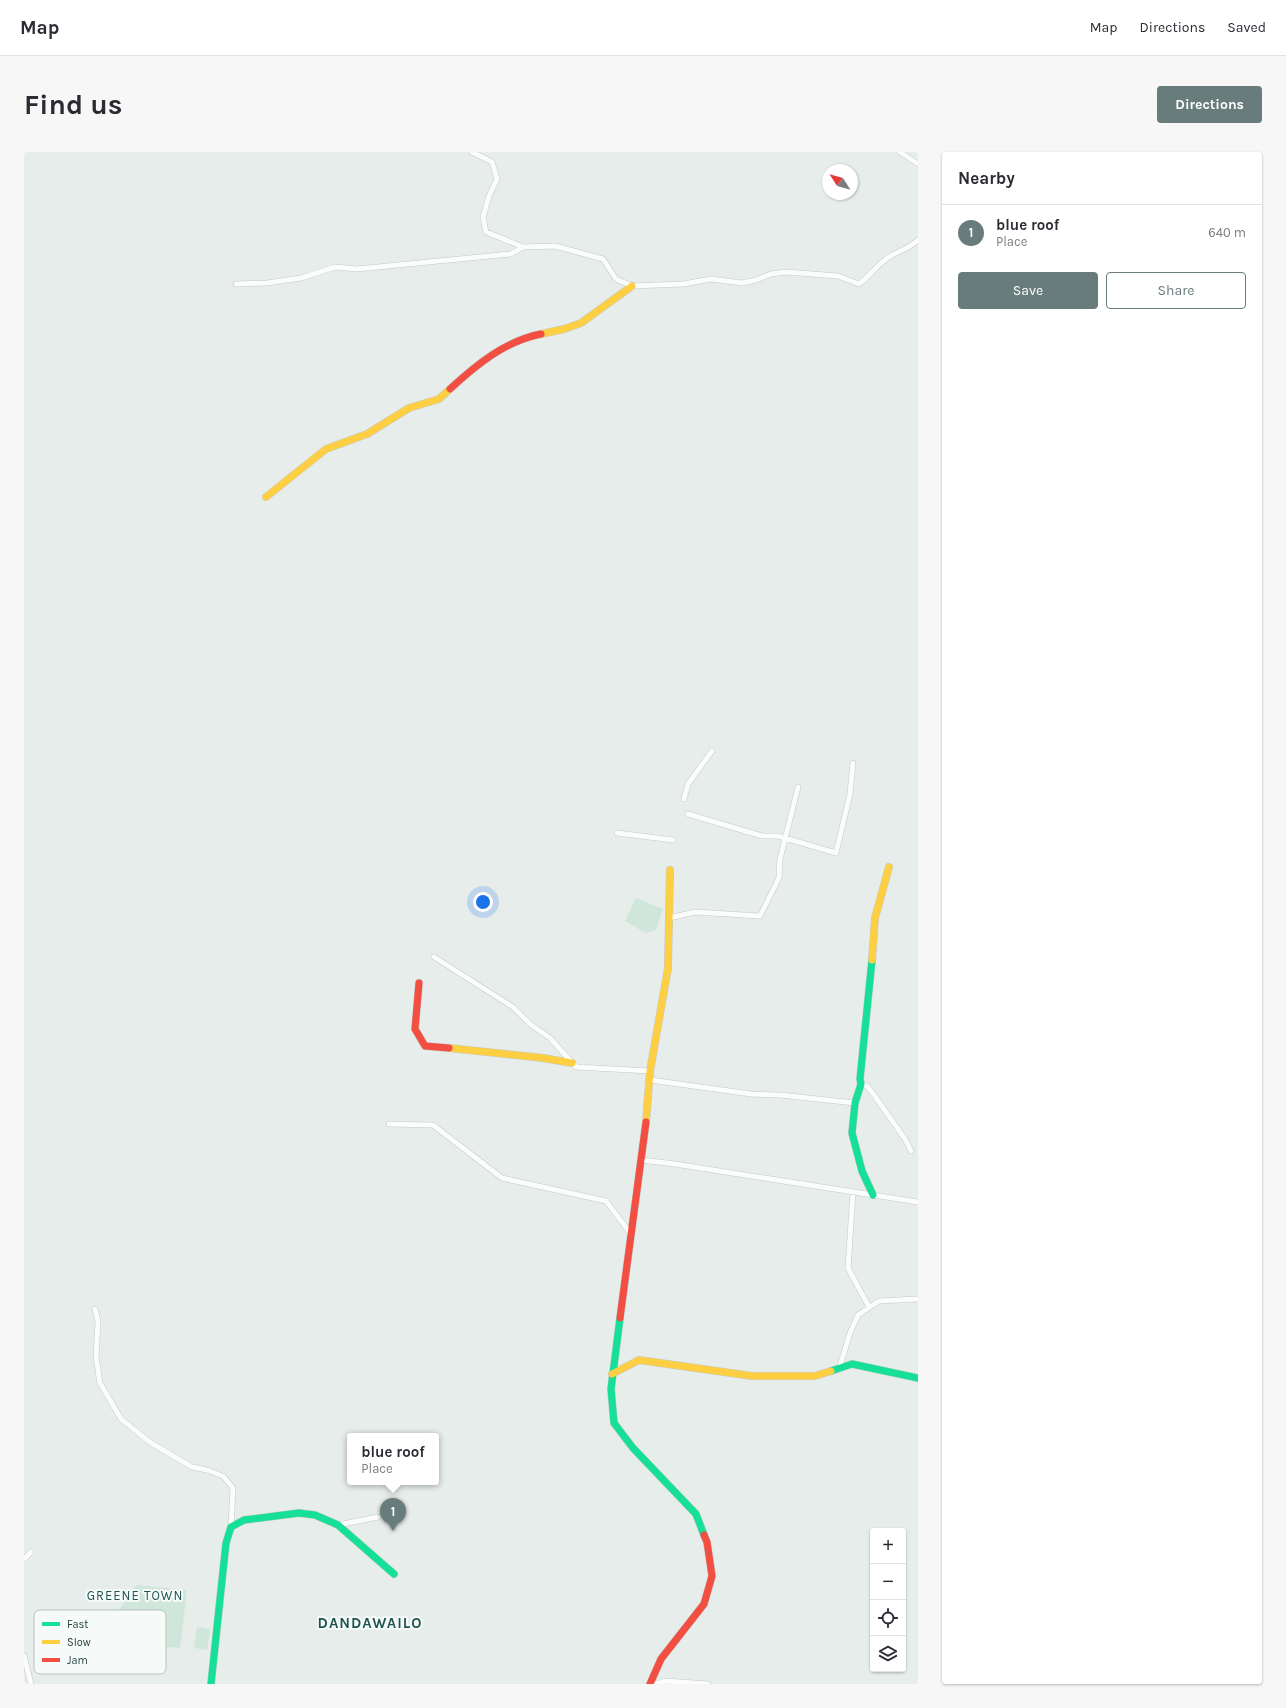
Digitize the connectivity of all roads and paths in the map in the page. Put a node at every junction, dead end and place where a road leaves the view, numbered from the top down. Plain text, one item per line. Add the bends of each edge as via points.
1 (472, 152) edge
2 (900, 152) edge
3 (918, 164) edge
4 (918, 240) edge
5 (523, 247) junction
6 (236, 284) dead end
7 (632, 286) junction
8 (266, 497) dead end
9 (712, 751) dead end
10 (853, 763) dead end
11 (798, 787) dead end
12 (684, 798) dead end
13 (688, 814) dead end
14 (617, 833) dead end
15 (785, 838) junction
16 (673, 840) dead end
17 (889, 867) dead end
18 (670, 870) dead end
19 (669, 918) junction
20 (434, 957) dead end
21 (418, 983) dead end
22 (572, 1063) junction
23 (650, 1072) junction
24 (650, 1080) junction
25 (861, 1084) junction
26 (855, 1103) junction
27 (389, 1124) dead end
28 (911, 1151) dead end
29 (641, 1160) junction
30 (853, 1192) junction
31 (873, 1195) junction
32 (918, 1202) edge
33 (631, 1234) junction
34 (918, 1299) edge
35 (870, 1307) junction
36 (95, 1309) dead end
37 (839, 1369) junction
38 (612, 1374) junction
39 (918, 1378) edge
40 (378, 1517) dead end
41 (338, 1525) junction
42 (231, 1527) junction
43 (31, 1552) dead end
44 (24, 1559) edge
45 (394, 1574) dead end
46 (24, 1656) edge
47 (31, 1684) edge
48 (211, 1684) edge
49 (650, 1684) edge
50 (656, 1684) edge
51 (708, 1684) edge

1 - 5 street via 492,162 497,179 483,217 486,232
2 - 3 street
4 - 7 street via 910,248 886,259 859,284 838,276 786,272 742,283 711,279 682,284
5 - 6 street via 511,254 357,269 335,267 301,278
5 - 7 street via 556,246 603,259 616,279
7 - 8 street via 581,323 512,343 474,367 439,399 410,408 367,434 326,449
9 - 12 street via 688,784
10 - 15 street via 850,794 836,853
11 - 15 street
13 - 15 street via 762,836
14 - 16 street
15 - 19 street via 779,878 760,916 695,912
17 - 25 street via 875,918
18 - 19 street
19 - 23 street via 668,968
20 - 22 street via 513,1007 530,1024 550,1038
21 - 22 street via 415,1029 425,1046
22 - 23 street via 576,1067
23 - 24 street
24 - 26 street via 751,1094
24 - 29 street
25 - 26 street
25 - 28 street via 867,1086 874,1095
26 - 31 street via 852,1133 862,1171
27 - 33 street via 433,1125 502,1178 606,1201
29 - 30 street
29 - 33 street
30 - 31 street
30 - 35 street via 848,1268
31 - 32 street
33 - 38 street
34 - 35 street via 879,1301
35 - 37 street via 858,1315
36 - 42 street via 98,1321 96,1357 100,1383 121,1419 151,1443 192,1467 223,1476 234,1488
37 - 38 street via 815,1376 752,1376 638,1360
37 - 39 street via 852,1364
38 - 49 street via 614,1423 633,1448 696,1514 708,1542 712,1576 704,1604 661,1659
40 - 41 street
41 - 42 street via 315,1515 299,1513 244,1520
41 - 45 street
42 - 48 street via 226,1543
43 - 44 street
46 - 47 street
50 - 51 street via 666,1681

